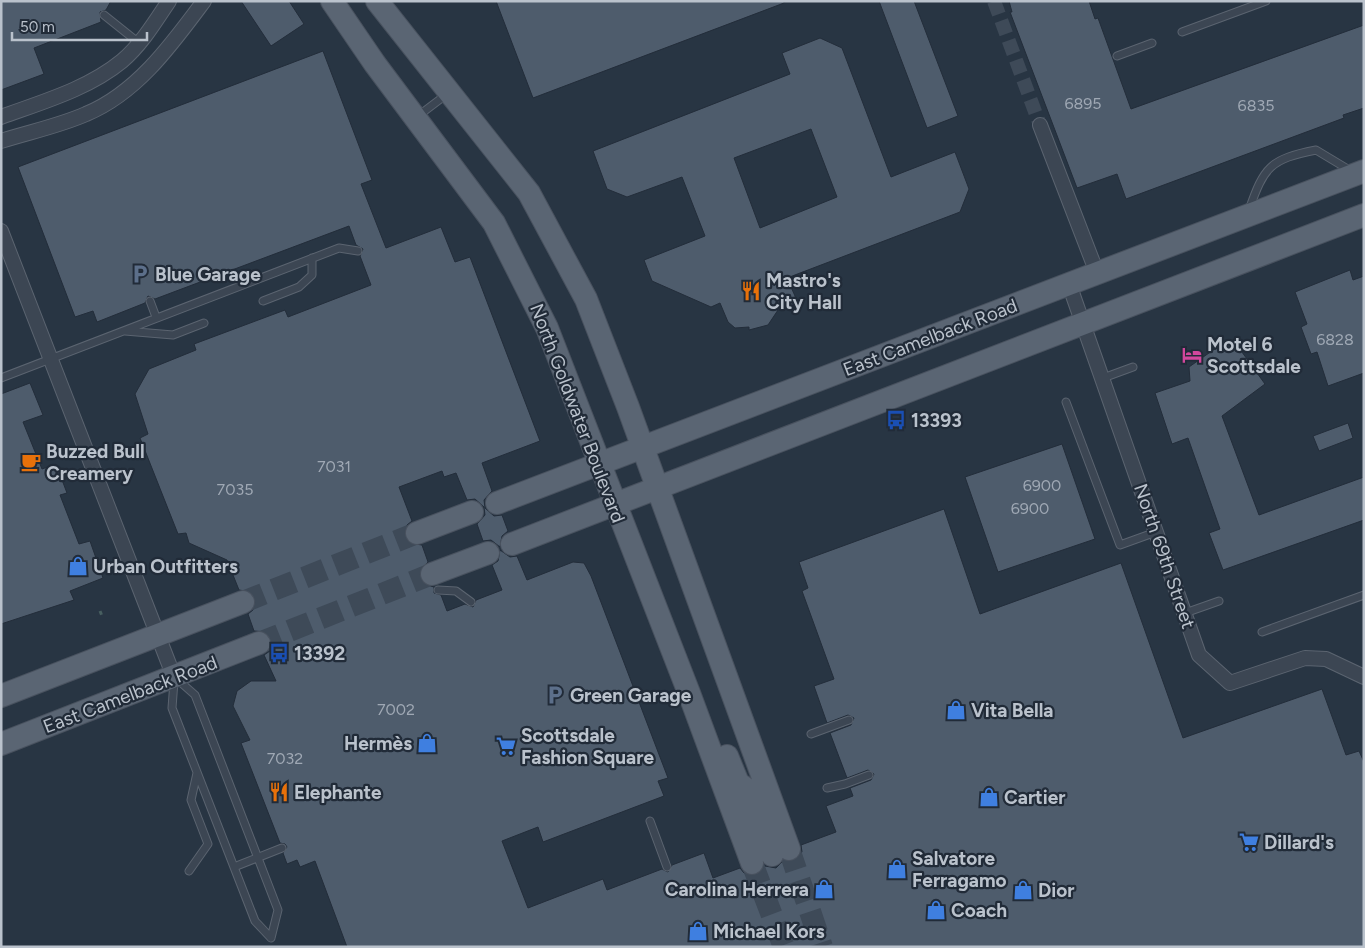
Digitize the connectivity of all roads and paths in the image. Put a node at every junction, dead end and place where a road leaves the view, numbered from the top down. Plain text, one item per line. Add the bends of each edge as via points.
1 (169, 1) edge
2 (204, 1) edge
3 (332, 1) edge
4 (377, 1) edge
5 (1266, 1) edge
6 (104, 15) dead end
7 (1182, 32) dead end
8 (140, 43) junction
9 (1152, 43) dead end
10 (1117, 56) dead end
11 (450, 92) junction
12 (1, 117) edge
13 (415, 117) junction
14 (1040, 125) tunnel mouth
15 (1, 140) edge
16 (1360, 172) edge
17 (1364, 215) edge
18 (1247, 216) junction
19 (1, 231) edge
20 (358, 251) dead end
21 (312, 258) junction
22 (1097, 273) junction
23 (1069, 284) junction
24 (150, 301) dead end
25 (263, 301) dead end
26 (156, 317) junction
27 (204, 323) dead end
28 (1083, 323) junction
29 (122, 331) junction
30 (51, 359) junction
31 (1133, 367) dead end
32 (1, 378) edge
33 (1103, 378) junction
34 (1066, 402) dead end
35 (642, 446) junction
36 (599, 463) junction
37 (657, 488) junction
38 (497, 503) dead end
39 (614, 505) junction
40 (472, 512) dead end
41 (1157, 532) junction
42 (417, 533) tunnel mouth
43 (512, 544) dead end
44 (488, 553) dead end
45 (435, 582) joint
46 (1364, 595) edge
47 (1219, 601) dead end
48 (243, 602) tunnel mouth
49 (471, 602) dead end
50 (100, 611) dead end
51 (1185, 613) junction
52 (102, 616) dead end
53 (1262, 632) dead end
54 (158, 635) junction
55 (259, 643) tunnel mouth
56 (174, 677) junction
57 (1364, 677) edge
58 (689, 693) junction
59 (1, 696) edge
60 (849, 720) dead end
61 (811, 734) dead end
62 (1, 744) edge
63 (197, 773) junction
64 (869, 775) dead end
65 (827, 788) dead end
66 (774, 809) junction
67 (650, 821) dead end
68 (282, 848) dead end
69 (258, 858) junction
70 (234, 867) junction
71 (667, 867) dead end
72 (189, 871) dead end

1 - 8 street
2 - 15 street via 157,61 129,89 87,114
3 - 13 main road, North Goldwater Boulevard
4 - 11 main road
5 - 7 lane
6 - 8 lane
8 - 12 street via 122,61 94,79
9 - 10 lane
11 - 13 lane
11 - 35 main road via 529,193 571,269 593,315
13 - 36 main road, North Goldwater Boulevard via 494,223 547,328
14 - 22 street
16 - 18 main road, East Camelback Road
16 - 18 lane via 1316,150 1299,154 1269,167 1261,177
17 - 28 main road
18 - 22 main road, East Camelback Road
19 - 30 street
20 - 21 lane via 339,248
21 - 25 lane via 312,275 300,287
21 - 26 lane
22 - 23 main road, East Camelback Road
23 - 28 street, North 69th Street
23 - 35 main road, East Camelback Road
24 - 26 lane
26 - 29 lane
27 - 29 lane via 173,335
28 - 33 street, North 69th Street
28 - 37 main road
29 - 30 lane
30 - 32 lane
30 - 54 street
31 - 33 lane
33 - 41 street, North 69th Street
34 - 41 lane via 1120,545
35 - 36 main road, East Camelback Road
35 - 37 main road
36 - 38 main road, East Camelback Road
36 - 39 main road, North Goldwater Boulevard
37 - 39 main road
37 - 66 main road
39 - 43 main road
39 - 58 main road, North Goldwater Boulevard
40 - 42 main road
41 - 51 street, North 69th Street
44 - 45 main road
45 - 49 lane via 456,590
46 - 53 lane
47 - 51 lane
48 - 54 main road
50 - 52 path
51 - 57 street, North 69th Street via 1199,655 1230,683 1305,658 1326,659
54 - 56 street
54 - 59 main road
55 - 56 main road, East Camelback Road
56 - 62 main road, East Camelback Road
56 - 63 lane via 172,708
56 - 69 lane via 195,695
58 - 66 main road via 705,699 738,783
58 - 66 main road, North Goldwater Boulevard via 726,793 752,810 760,820 771,856
60 - 61 lane
63 - 70 lane
63 - 72 lane via 191,800 208,844
64 - 65 lane
67 - 71 lane
68 - 69 lane
69 - 70 lane
69 - 70 lane via 278,910 271,938 255,921

